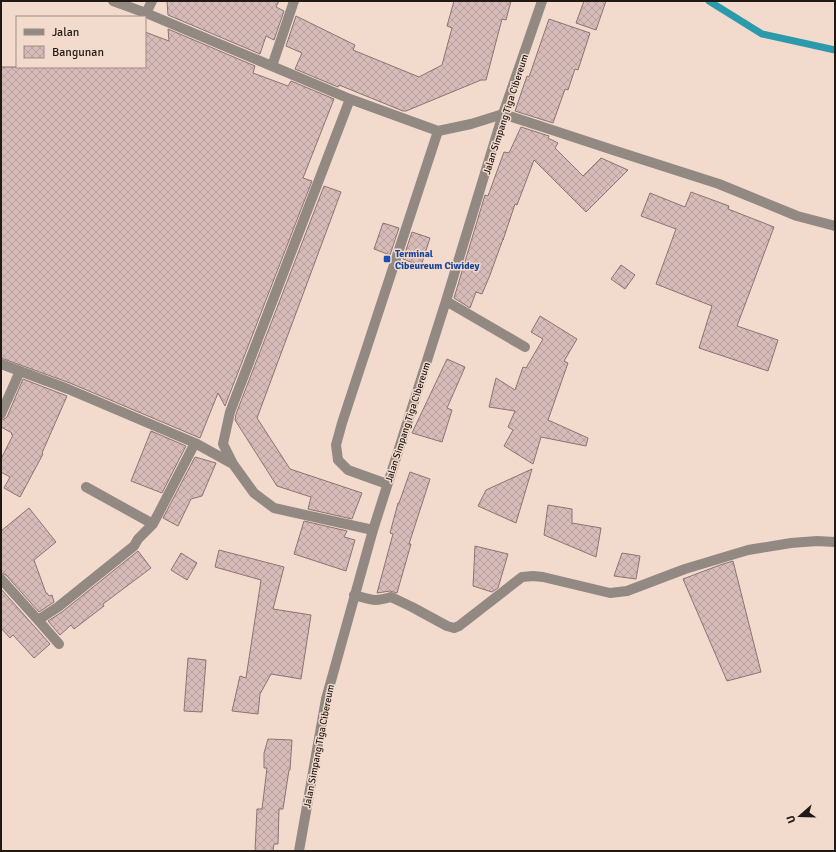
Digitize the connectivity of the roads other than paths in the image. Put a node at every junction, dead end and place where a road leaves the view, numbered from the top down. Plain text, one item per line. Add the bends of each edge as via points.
1 (113, 1) edge
2 (152, 1) edge
3 (294, 1) edge
4 (542, 1) edge
5 (146, 13) junction
6 (272, 66) junction
7 (350, 99) junction
8 (503, 114) junction
9 (438, 131) junction
10 (835, 226) edge
11 (446, 301) junction
12 (525, 347) dead end
13 (1, 364) edge
14 (20, 371) junction
15 (1, 414) edge
16 (195, 443) junction
17 (233, 464) junction
18 (387, 484) junction
19 (86, 487) dead end
20 (153, 524) junction
21 (373, 530) junction
22 (835, 542) edge
23 (1, 579) edge
24 (354, 596) junction
25 (38, 620) junction
26 (59, 644) dead end
27 (299, 851) edge

1 - 5 street
2 - 5 street
3 - 6 street
4 - 8 street, Jalan Simpang Tiga Cibereum
5 - 6 street
6 - 7 street
7 - 9 street
7 - 17 street via 230,412 223,444
8 - 9 street
8 - 10 street via 719,184 797,216
8 - 11 street, Jalan Simpang Tiga Cibereum
9 - 18 street via 336,444 338,460 348,470
11 - 12 street
11 - 18 street, Jalan Simpang Tiga Cibereum
13 - 14 street
14 - 15 street
14 - 16 street
16 - 17 street
16 - 20 street
17 - 21 street via 254,493 274,508
18 - 21 street, Jalan Simpang Tiga Cibereum
19 - 20 street
20 - 25 street via 134,546 70,598
21 - 24 street, Jalan Simpang Tiga Cibereum
22 - 24 street via 791,543 748,550 685,569 627,591 610,593 543,576 522,577 454,628 391,597 380,600
23 - 25 street
24 - 27 street, Jalan Simpang Tiga Cibereum via 326,699
25 - 26 street

